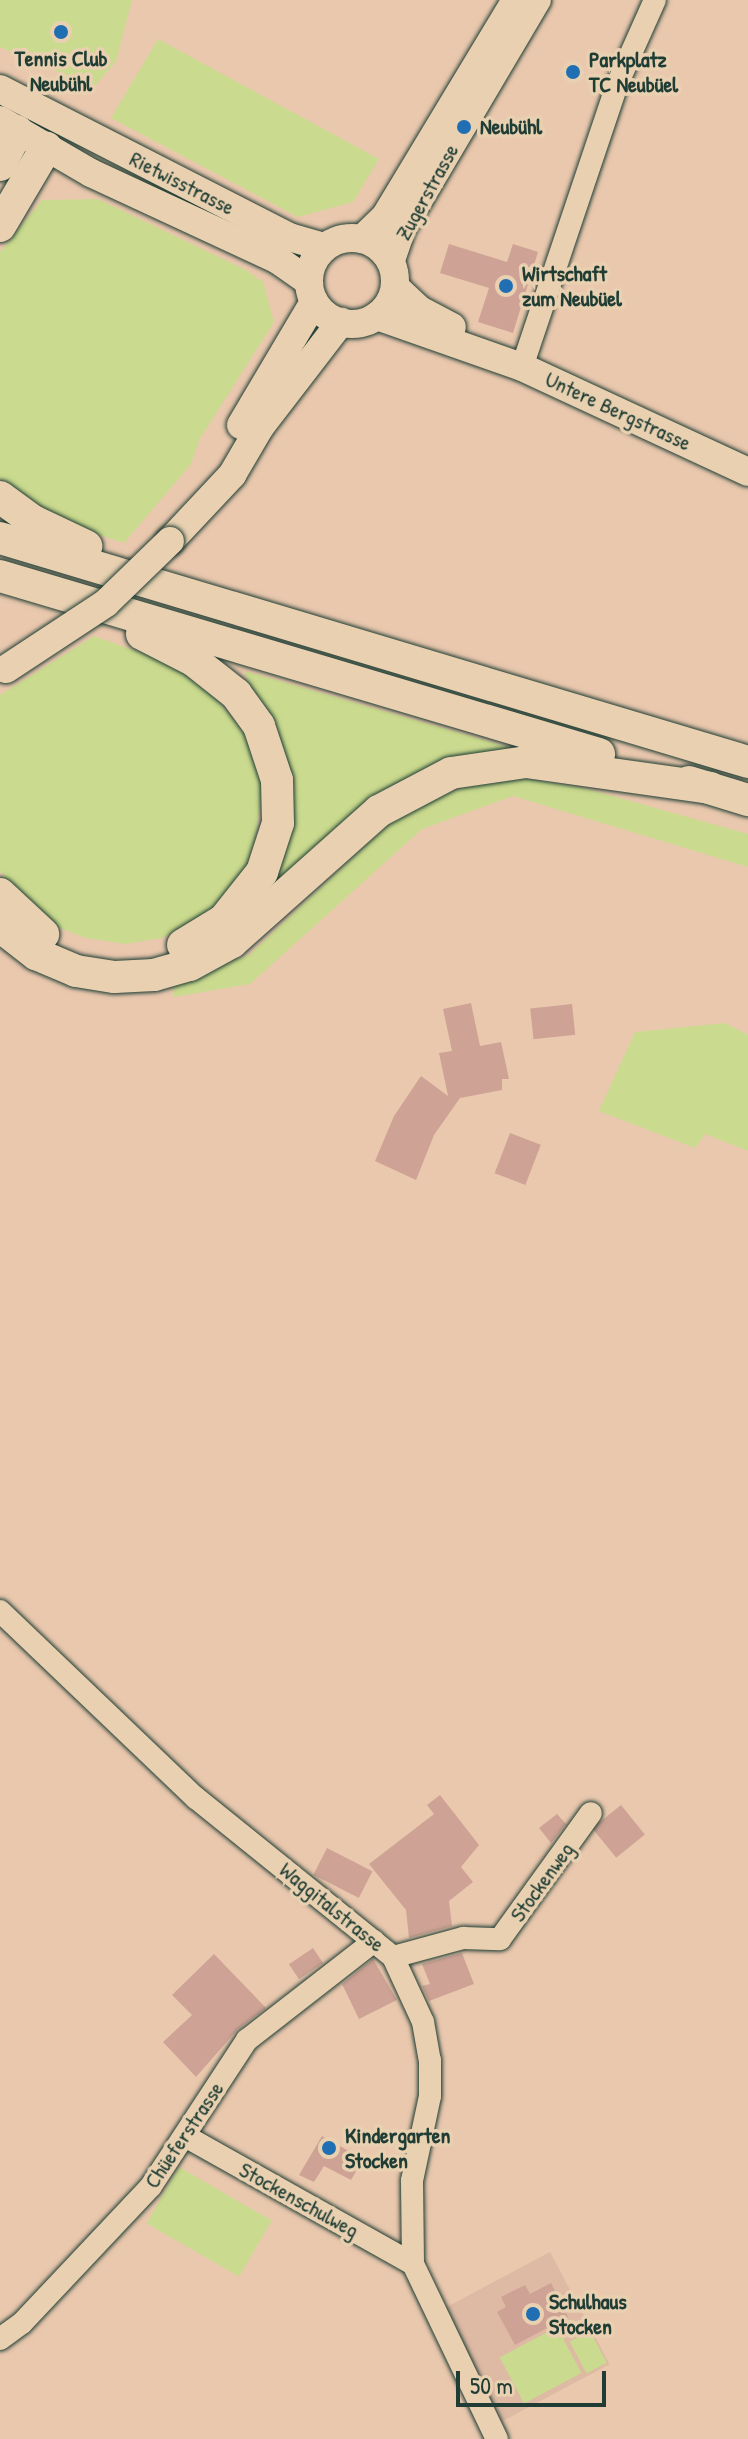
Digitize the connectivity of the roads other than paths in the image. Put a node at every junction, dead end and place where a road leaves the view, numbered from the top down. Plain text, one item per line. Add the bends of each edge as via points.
1 (516, 0) edge
2 (537, 0) edge
3 (655, 0) edge
4 (0, 89) edge
5 (19, 121) edge
6 (46, 148) junction
7 (0, 165) edge
8 (0, 226) edge
9 (362, 239) junction
10 (325, 247) junction
11 (393, 274) junction
12 (312, 292) junction
13 (377, 316) junction
14 (341, 322) junction
15 (487, 353) junction
16 (522, 367) junction
17 (748, 472) edge
18 (0, 497) edge
19 (201, 503) junction
20 (0, 538) edge
21 (0, 576) edge
22 (52, 591) junction
23 (347, 641) junction
24 (3, 671) edge
25 (748, 762) edge
26 (710, 788) junction
27 (748, 800) edge
28 (0, 894) edge
29 (0, 926) edge
30 (0, 1611) edge
31 (591, 1813) dead end
32 (374, 1941) junction
33 (393, 1957) junction
34 (185, 2136) junction
35 (413, 2264) junction
36 (0, 2339) edge
37 (497, 2439) edge

1 - 9 main road, Zugerstrasse via 385,217
2 - 11 main road, Zugerstrasse via 402,228
3 - 16 street via 616,87
4 - 5 main road, Rietwisstrasse
5 - 6 main road, Rietwisstrasse
5 - 7 highway
5 - 10 main road, Rietwisstrasse via 289,237
6 - 8 highway
6 - 12 main road, Rietwisstrasse via 278,260
9 - 10 main road via 347,238
9 - 11 main road
10 - 12 main road via 313,263
11 - 13 main road
11 - 15 main road, Untere Bergstrasse via 420,310 479,342
12 - 14 main road
12 - 19 main road
13 - 14 main road via 363,323
13 - 15 main road, Untere Bergstrasse via 474,353
14 - 19 main road via 269,414 232,475
15 - 16 main road, Untere Bergstrasse
16 - 17 main road, Untere Bergstrasse
18 - 23 highway via 80,544 286,608
19 - 24 main road, bridge via 106,603
20 - 23 highway
21 - 22 highway
22 - 26 highway
22 - 28 highway via 183,654 236,694 271,754 278,823 267,861 242,902 204,934 158,953 108,956 66,946 34,928
23 - 25 highway
26 - 27 highway
26 - 29 highway via 548,764 504,763 451,773 379,811 232,942 190,965 154,975 76,971 36,954
30 - 32 street, Waggitalstrasse via 196,1798
31 - 33 street, Stockenweg via 500,1939 463,1938
32 - 33 street, Waggitalstrasse
32 - 34 street, Chüeferstrasse via 247,2040
33 - 35 street, Waggitalstrasse via 412,1991 430,2060 430,2096 412,2181
34 - 35 street, Stockenschulweg
34 - 36 street, Chüeferstrasse via 101,2244
35 - 37 street, Waggitalstrasse

